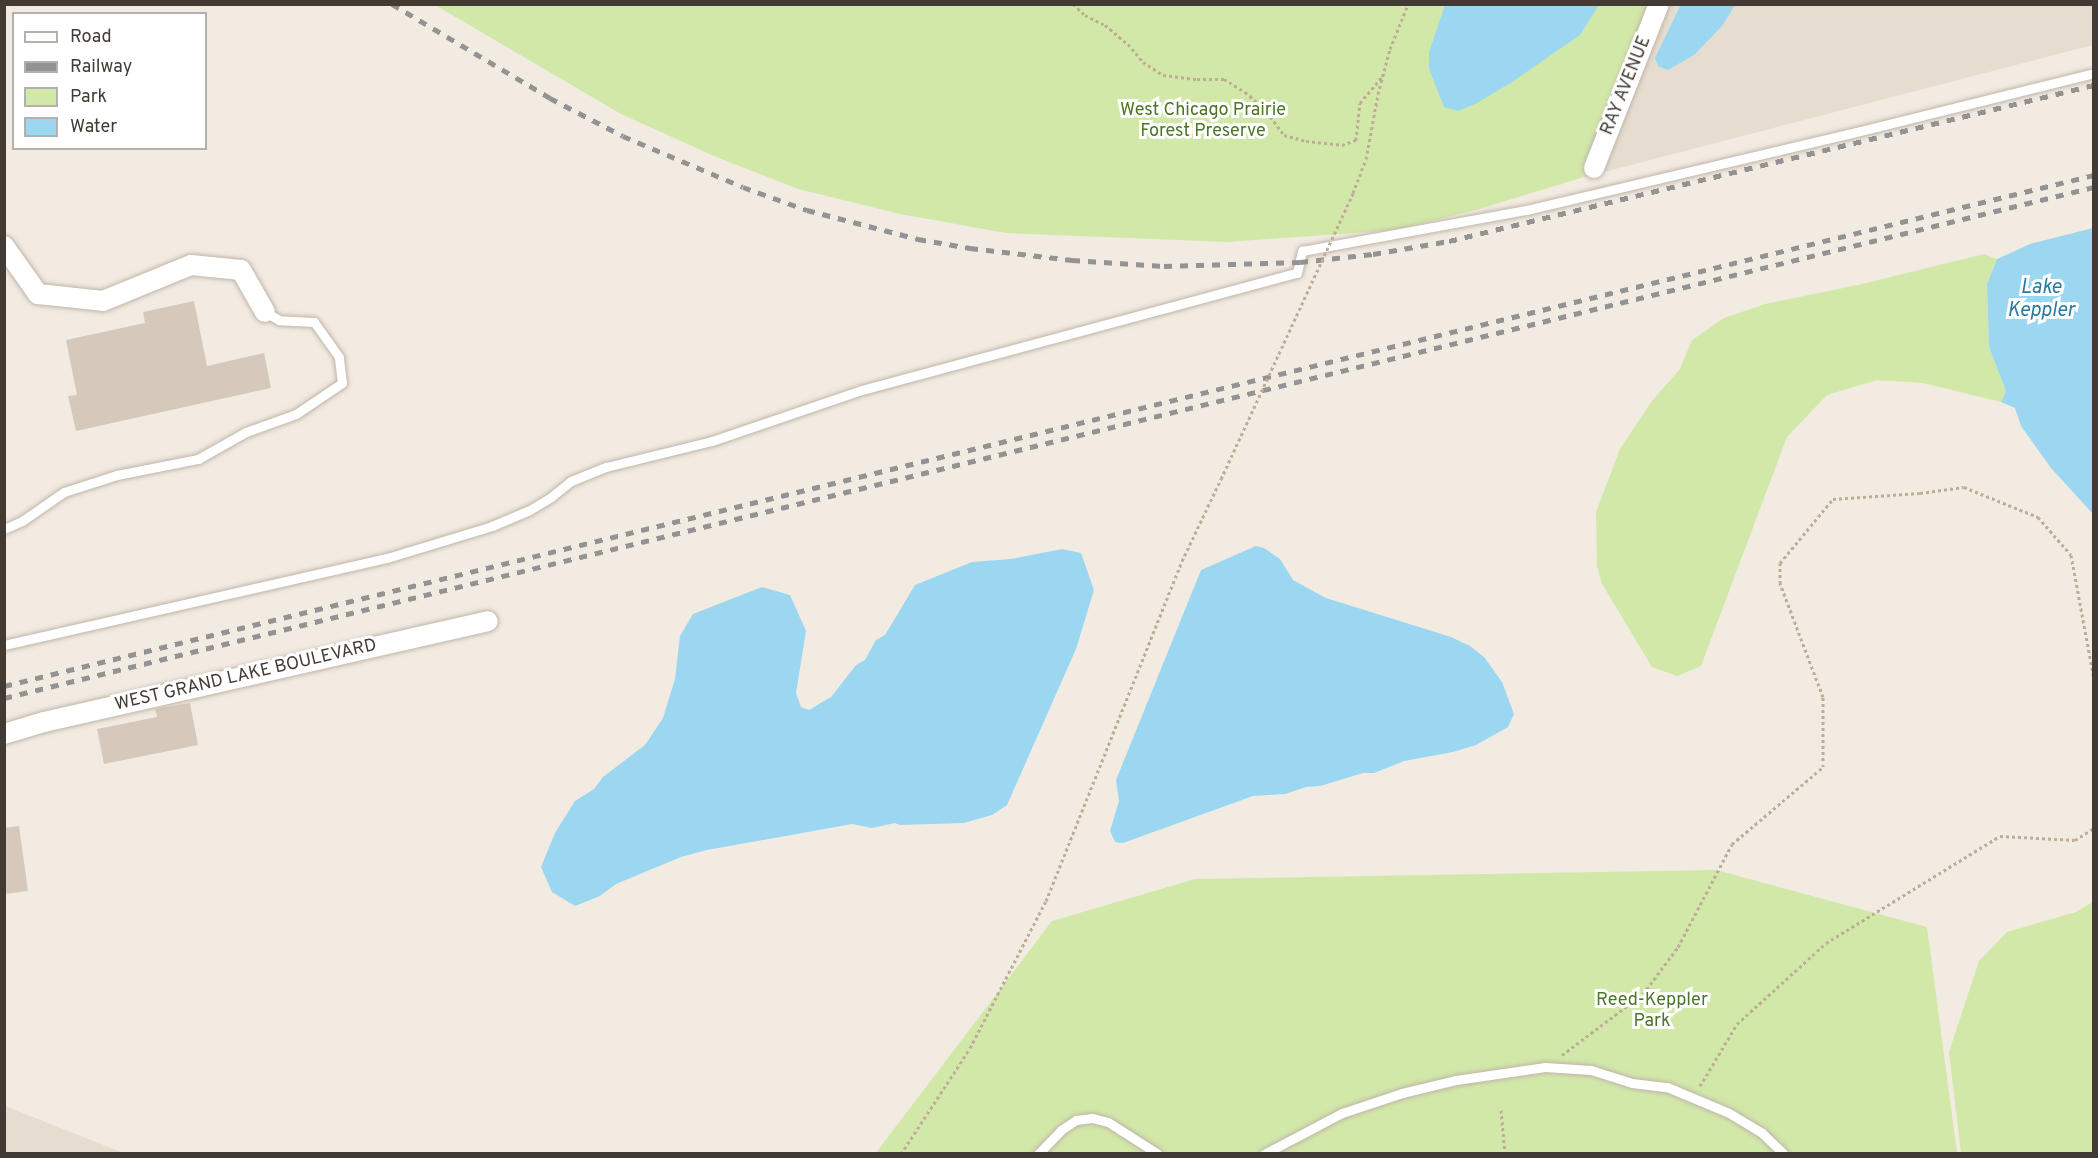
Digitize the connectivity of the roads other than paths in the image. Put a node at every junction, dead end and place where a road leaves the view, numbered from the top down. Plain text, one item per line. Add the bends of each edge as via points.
1 (1659, 4) edge
2 (2094, 73) edge
3 (1594, 168) dead end
4 (4, 246) edge
5 (265, 312) joint
6 (4, 529) edge
7 (488, 621) dead end
8 (4, 645) edge
9 (4, 734) edge
10 (1038, 1154) edge
11 (1158, 1154) edge
12 (1264, 1154) edge
13 (1784, 1154) edge

1 - 3 street, RAY AVENUE
2 - 8 lane via 1526,210 1302,252 1297,273 862,390 712,441 606,467 571,481 528,511 492,526 387,558
4 - 5 street via 38,294 103,301 191,265 241,270
5 - 6 lane via 279,320 314,322 339,357 342,383 296,414 246,432 198,459 117,475 64,492
7 - 9 street, WEST GRAND LAKE BOULEVARD
10 - 11 lane via 1076,1120 1092,1118 1108,1122
12 - 13 lane via 1342,1113 1402,1093 1467,1078 1545,1067 1591,1070 1632,1083 1667,1087 1729,1113 1762,1132

